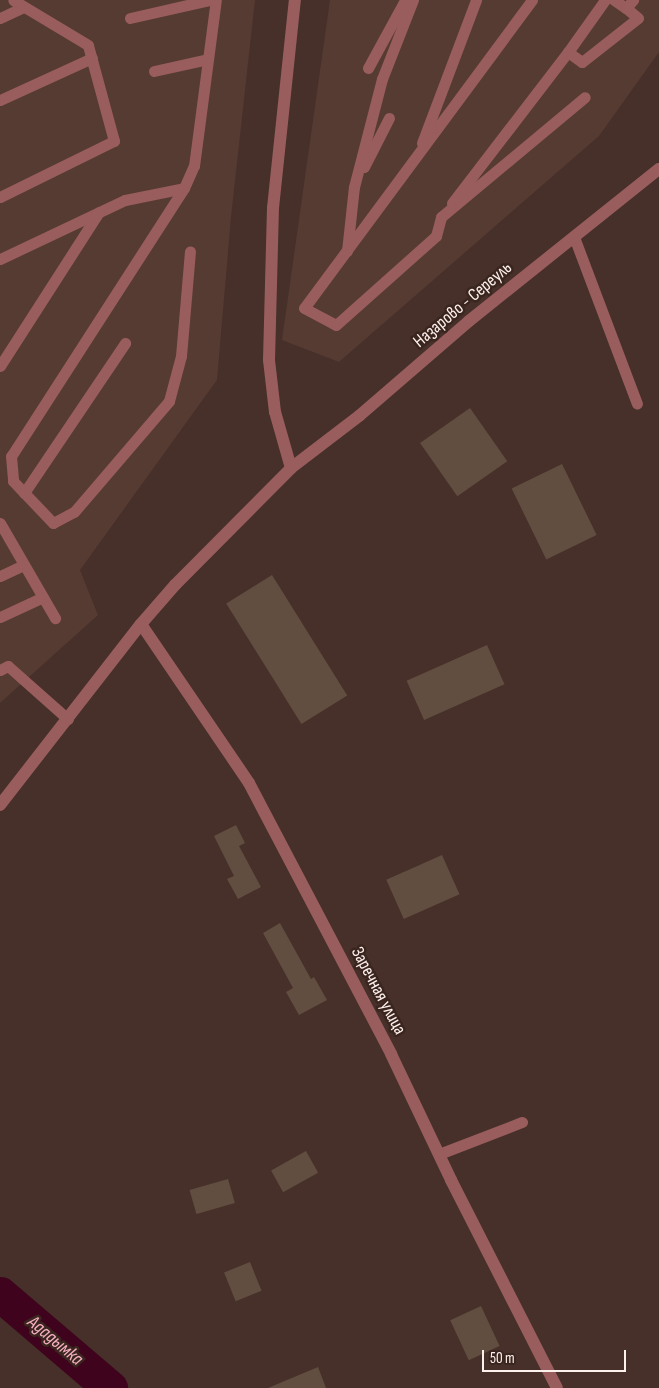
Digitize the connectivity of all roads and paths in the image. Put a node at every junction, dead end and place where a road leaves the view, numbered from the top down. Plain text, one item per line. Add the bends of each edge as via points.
1 (13, 0) edge
2 (208, 0) edge
3 (216, 0) edge
4 (295, 0) edge
5 (405, 0) edge
6 (413, 0) edge
7 (476, 0) edge
8 (532, 0) edge
9 (605, 0) edge
10 (614, 0) edge
11 (630, 4) edge
12 (24, 7) junction
13 (0, 18) edge
14 (130, 18) dead end
15 (568, 52) junction
16 (92, 58) junction
17 (208, 59) junction
18 (368, 68) dead end
19 (154, 71) dead end
20 (584, 96) dead end
21 (0, 100) edge
22 (389, 118) dead end
23 (417, 157) junction
24 (659, 169) edge
25 (354, 187) junction
26 (184, 188) junction
27 (0, 197) edge
28 (99, 212) junction
29 (441, 217) junction
30 (574, 237) junction
31 (190, 251) dead end
32 (347, 251) junction
33 (0, 259) edge
34 (125, 342) dead end
35 (0, 366) edge
36 (637, 404) dead end
37 (291, 468) junction
38 (24, 493) junction
39 (0, 523) edge
40 (24, 565) junction
41 (0, 576) edge
42 (43, 597) junction
43 (0, 617) edge
44 (55, 618) dead end
45 (141, 624) junction
46 (0, 670) edge
47 (68, 720) junction
48 (0, 805) edge
49 (522, 1122) dead end
50 (438, 1154) junction
51 (557, 1388) edge

1 - 12 lane
2 - 14 lane
3 - 17 lane
4 - 37 street via 273,208 270,360 275,412
5 - 18 lane
6 - 25 lane via 382,79
7 - 23 lane
8 - 23 lane
9 - 15 lane
10 - 11 lane
11 - 15 lane via 638,18 582,62
12 - 13 lane
12 - 16 lane via 88,45
15 - 29 lane
16 - 21 lane
16 - 27 lane via 114,140
17 - 19 lane
17 - 26 lane via 194,166
20 - 29 lane
22 - 25 lane
23 - 32 lane
24 - 30 street, Назарово - Сереуль
25 - 32 lane
26 - 28 lane via 125,200
26 - 38 lane via 11,456 13,481
28 - 33 lane
28 - 35 lane
29 - 32 lane via 436,236 336,325 304,308
30 - 36 lane
30 - 37 street, Назарово - Сереуль via 469,321 359,416
31 - 38 lane via 181,356 169,401 74,512 53,523
34 - 38 lane
37 - 45 street, Назарово - Сереуль via 175,585
39 - 40 lane
40 - 41 lane
40 - 42 lane
42 - 43 lane
42 - 44 lane
45 - 47 street, Назарово - Сереуль
45 - 50 street, Заречная улица via 249,783 391,1054
46 - 47 lane via 8,666
47 - 48 street, Назарово - Сереуль
49 - 50 lane
50 - 51 street, Заречная улица

